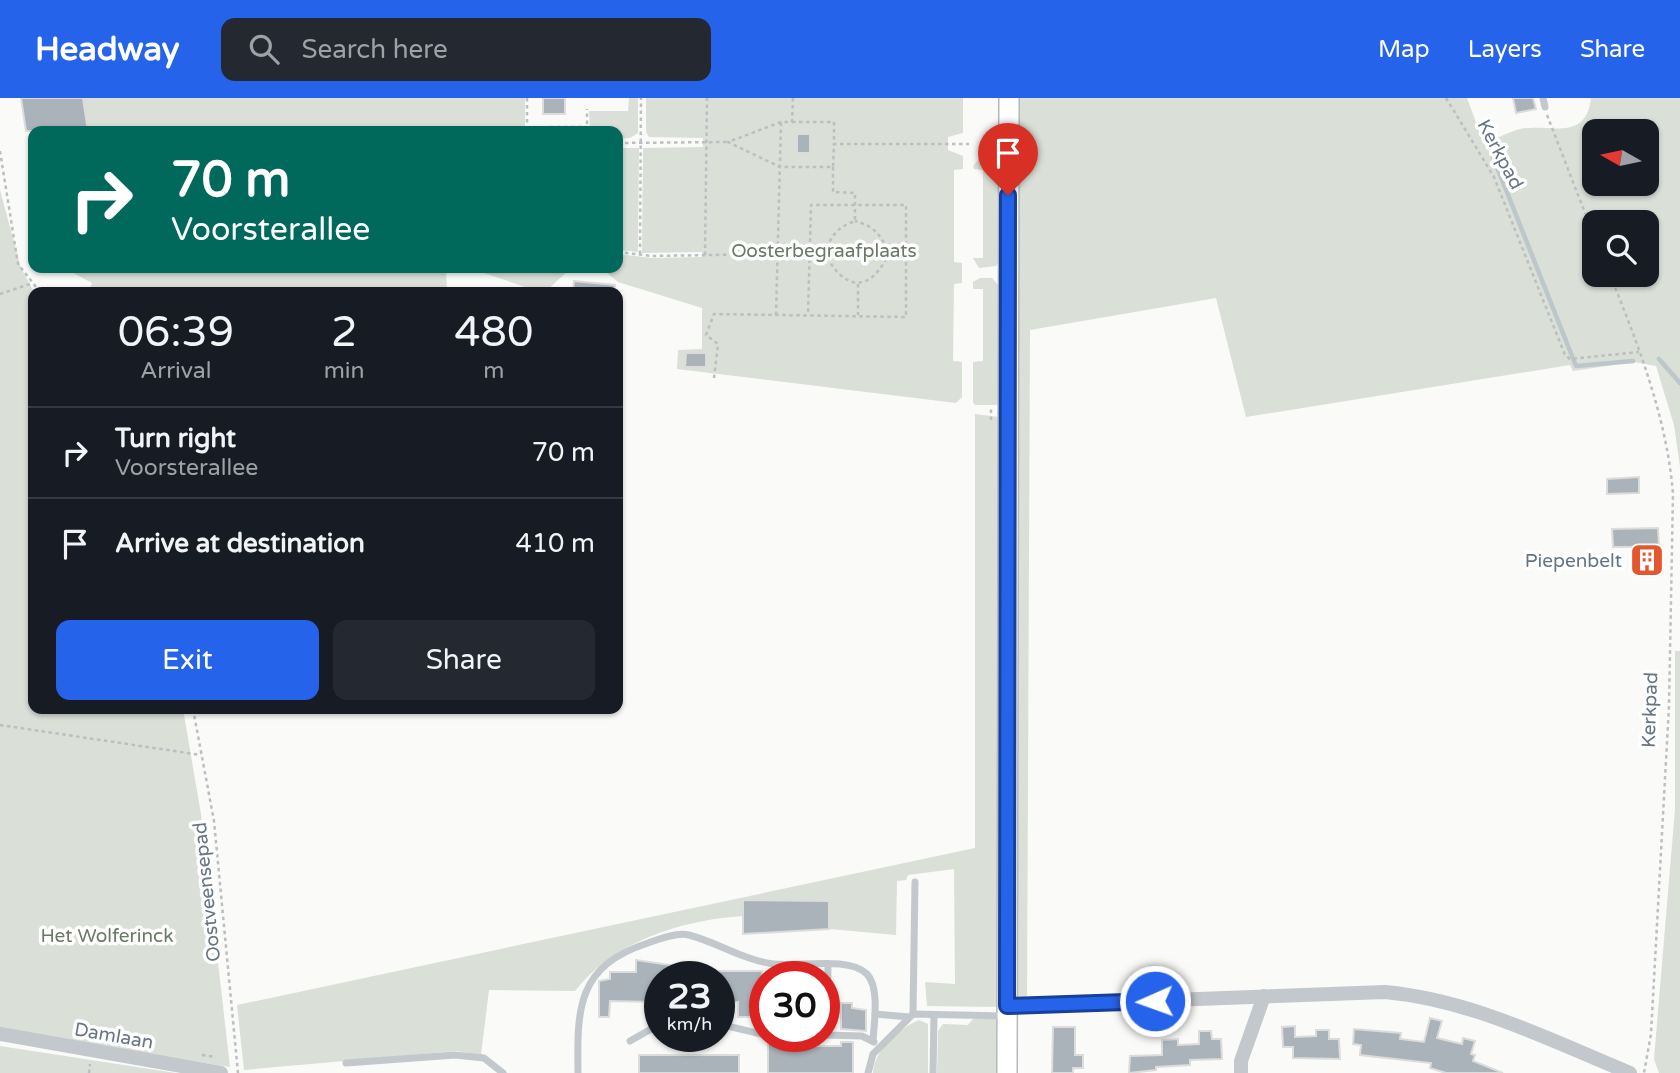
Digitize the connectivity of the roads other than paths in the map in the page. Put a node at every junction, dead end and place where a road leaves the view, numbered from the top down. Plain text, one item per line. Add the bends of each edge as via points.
1 (1009, 98) edge
2 (1543, 98) edge
3 (1545, 107) road end
4 (915, 882) dead end
5 (756, 961) edge
6 (840, 964) edge
7 (1264, 996) junction
8 (1007, 1011) junction
9 (875, 1014) junction
10 (933, 1015) junction
11 (911, 1016) junction
12 (644, 1033) edge
13 (0, 1034) edge
14 (840, 1035) edge
15 (630, 1041) dead end
16 (873, 1041) junction
17 (881, 1046) junction
18 (346, 1063) dead end
19 (576, 1072) edge
20 (221, 1073) edge
21 (503, 1073) edge
22 (868, 1073) edge
23 (933, 1073) edge
24 (1007, 1073) edge
25 (1241, 1073) edge
26 (1630, 1073) edge

1 - 8 main road
2 - 3 lane
4 - 11 lane
5 - 19 lane via 686,934 629,949 601,968 584,992 577,1020
6 - 9 lane via 851,964 872,981
7 - 8 street
7 - 25 street
7 - 26 street via 1385,992 1427,997 1484,1013
8 - 10 lane
8 - 24 main road
9 - 11 lane
9 - 16 lane
10 - 11 lane
10 - 23 lane
11 - 17 lane
12 - 15 lane
13 - 20 street, Damlaan
14 - 16 lane
16 - 17 lane
17 - 22 lane via 873,1054
18 - 21 lane via 455,1055 484,1058

